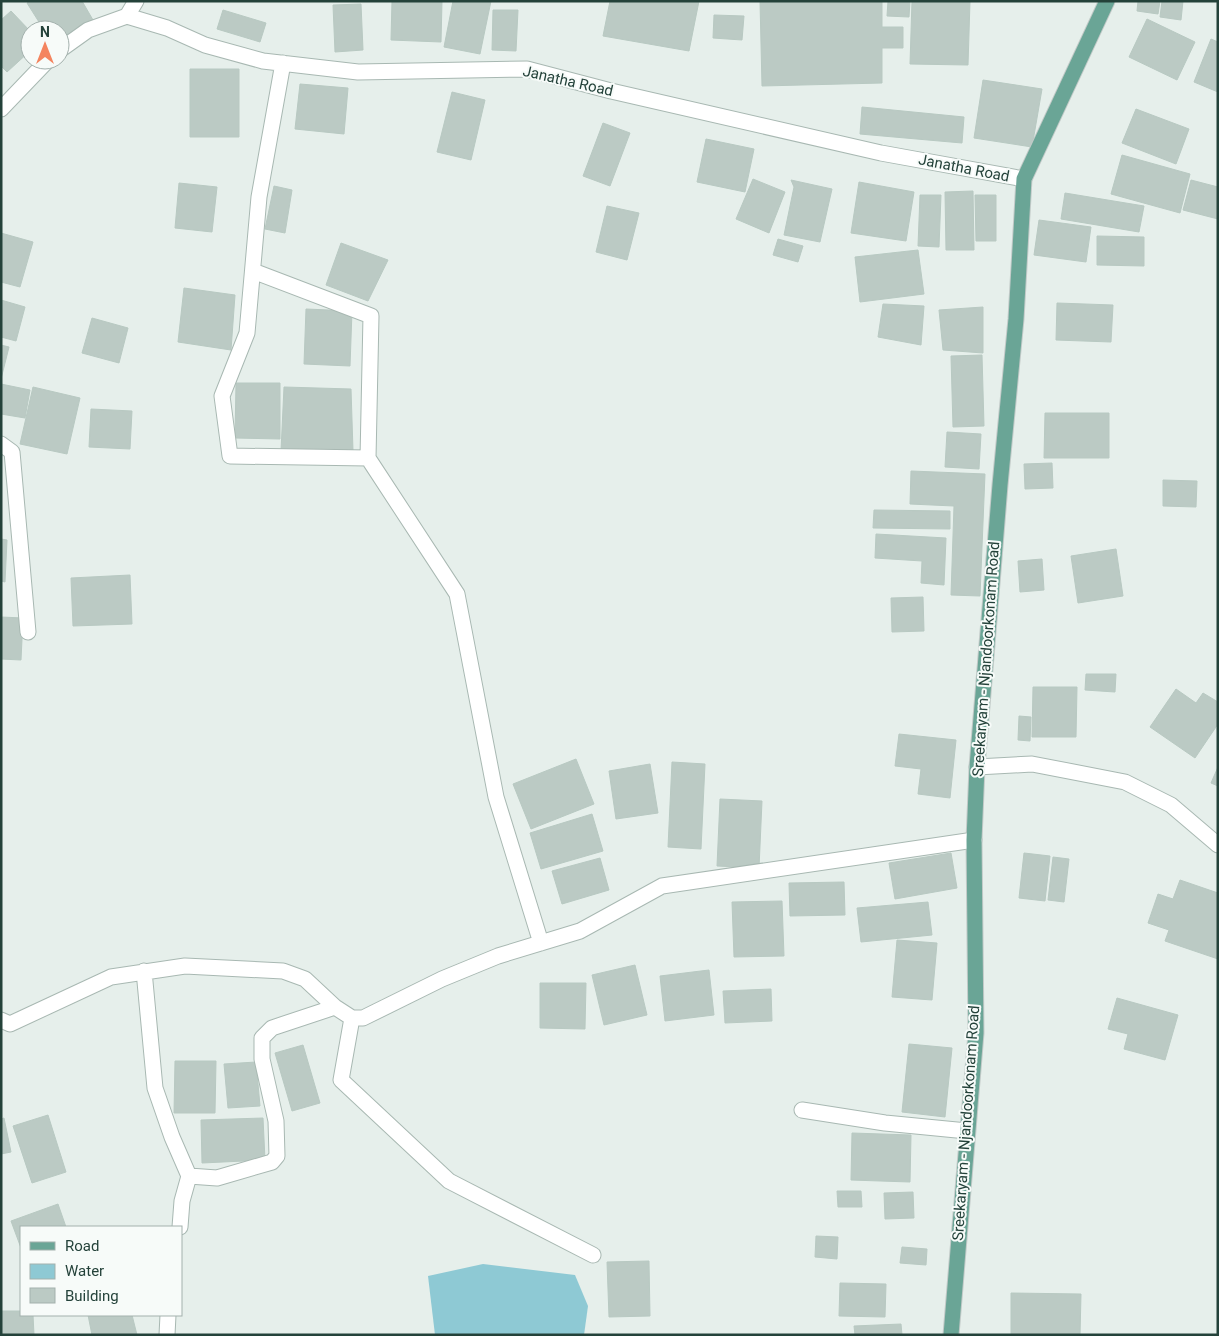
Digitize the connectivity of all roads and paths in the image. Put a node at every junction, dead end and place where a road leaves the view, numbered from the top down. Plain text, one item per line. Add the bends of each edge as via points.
1 (136, 1) edge
2 (1108, 1) edge
3 (127, 16) junction
4 (70, 43) edge
5 (283, 63) junction
6 (38, 70) edge
7 (1, 109) edge
8 (1024, 179) junction
9 (253, 271) junction
10 (1, 444) edge
11 (368, 458) junction
12 (28, 632) dead end
13 (977, 768) junction
14 (974, 840) junction
15 (1218, 845) edge
16 (541, 943) junction
17 (144, 971) junction
18 (334, 1007) junction
19 (352, 1018) junction
20 (1, 1020) edge
21 (802, 1110) dead end
22 (967, 1131) junction
23 (189, 1176) junction
24 (180, 1226) edge
25 (593, 1255) dead end
26 (168, 1316) edge
27 (167, 1335) edge
28 (952, 1335) edge

1 - 3 street
2 - 8 main road, Sreekaryam - Njandoorkonam Road
3 - 4 street via 88,30
3 - 5 street, Janatha Road via 167,28 205,45 263,61
5 - 8 street, Janatha Road via 358,72 527,69 862,148
5 - 9 street via 259,197
6 - 7 street
8 - 13 main road, Sreekaryam - Njandoorkonam Road via 1016,319
9 - 11 street via 371,316
9 - 11 street via 247,333 222,396 230,456
10 - 12 street via 12,452
11 - 16 street via 457,594 496,797
13 - 14 main road, Sreekaryam - Njandoorkonam Road
13 - 15 street via 1032,764 1125,782 1170,806
14 - 16 street via 662,886 580,931
14 - 22 main road, Sreekaryam - Njandoorkonam Road via 976,1033
16 - 19 street via 442,979 363,1018
17 - 18 street via 185,966 283,971 305,979
17 - 20 street via 111,977 10,1024
17 - 23 street via 154,1088
18 - 19 street
18 - 23 street via 272,1028 262,1038 262,1059 276,1121 277,1156 272,1162 217,1178
19 - 25 street via 341,1080 450,1181
21 - 22 street
22 - 28 main road, Sreekaryam - Njandoorkonam Road
23 - 24 street
26 - 27 street

